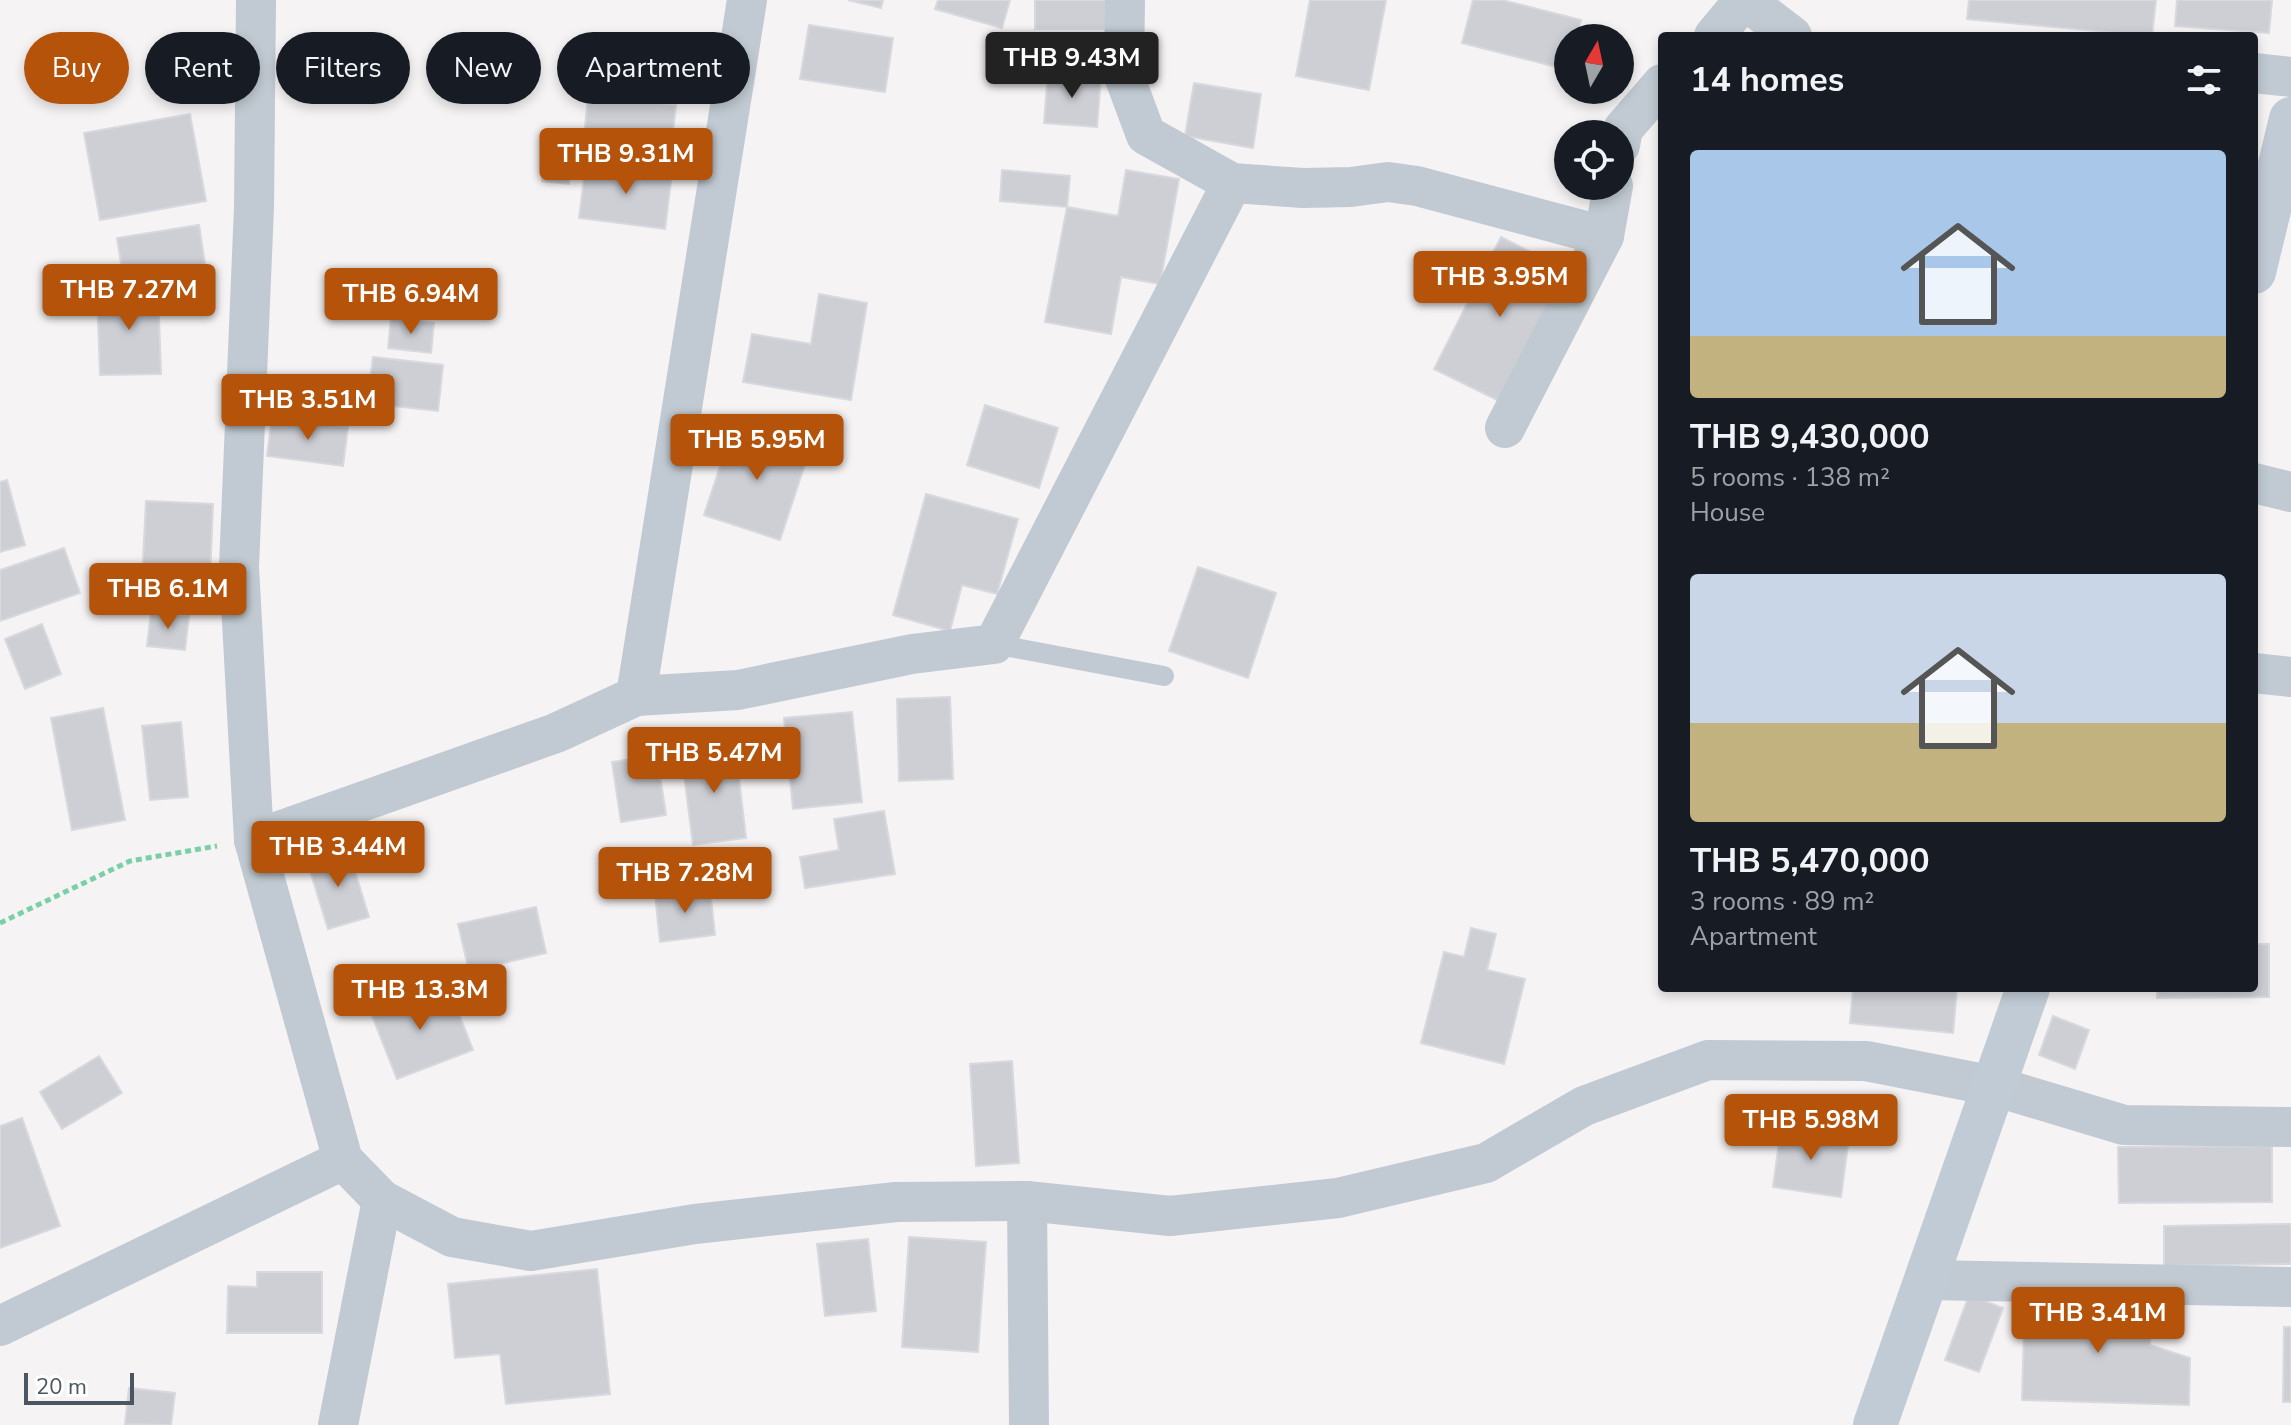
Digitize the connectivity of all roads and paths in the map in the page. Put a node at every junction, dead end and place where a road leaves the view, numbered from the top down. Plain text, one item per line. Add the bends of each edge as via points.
1 (256, 0) edge
2 (747, 0) edge
3 (1125, 0) edge
4 (1745, 0) edge
5 (1717, 32) edge
6 (1787, 32) edge
7 (2258, 73) edge
8 (2291, 77) edge
9 (1658, 89) edge
10 (2291, 119) edge
11 (1631, 120) edge
12 (1232, 183) junction
13 (1610, 200) edge
14 (1604, 236) junction
15 (2258, 255) edge
16 (1505, 428) dead end
17 (2258, 484) edge
18 (2291, 492) edge
19 (994, 644) junction
20 (2258, 673) edge
21 (1164, 676) dead end
22 (2291, 677) edge
23 (636, 696) junction
24 (254, 840) junction
25 (0, 923) edge
26 (2027, 992) edge
27 (1994, 1086) junction
28 (2291, 1127) edge
29 (343, 1160) junction
30 (382, 1200) junction
31 (1027, 1201) junction
32 (1927, 1280) junction
33 (2291, 1287) edge
34 (0, 1326) edge
35 (338, 1425) edge
36 (1029, 1425) edge
37 (1875, 1425) edge

1 - 24 street via 254,207 239,567
2 - 23 street
3 - 12 street via 1124,76 1146,135
4 - 5 street
4 - 6 street
7 - 8 street
9 - 11 street
10 - 15 street
12 - 14 street via 1417,186
12 - 19 street
13 - 14 street
14 - 16 street
17 - 18 street
19 - 21 lane
19 - 23 street via 912,654 738,690
20 - 22 street
23 - 24 street via 556,733
24 - 25 path via 130,861
24 - 29 street
26 - 27 street
27 - 28 street via 2124,1125
27 - 31 street via 1866,1061 1708,1060 1584,1106 1486,1163 1338,1198 1170,1216
27 - 32 street
29 - 30 street
29 - 34 street
30 - 31 street via 452,1237 531,1251 695,1224 896,1202
30 - 35 street
31 - 36 street
32 - 33 street
32 - 37 street

